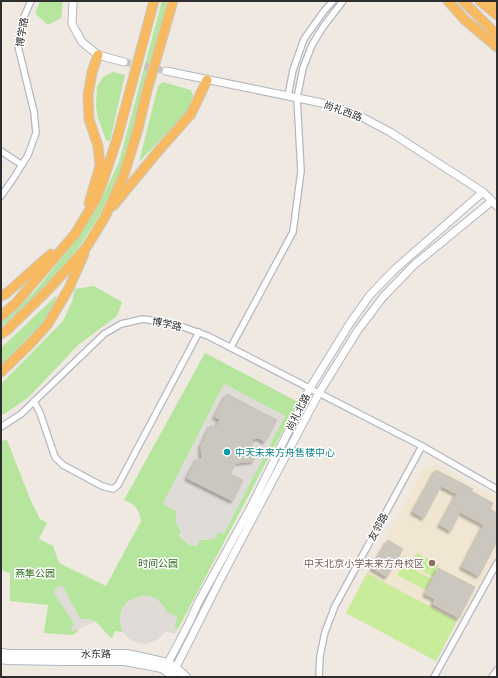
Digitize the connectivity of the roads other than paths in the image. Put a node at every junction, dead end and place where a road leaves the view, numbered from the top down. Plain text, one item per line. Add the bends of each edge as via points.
1 (31, 1) edge
2 (73, 1) edge
3 (154, 1) edge
4 (174, 1) edge
5 (333, 1) edge
6 (343, 1) edge
7 (448, 1) edge
8 (463, 1) edge
9 (480, 1) edge
10 (494, 1) edge
11 (497, 4) edge
12 (497, 15) edge
13 (497, 35) edge
14 (497, 47) edge
15 (98, 55) junction
16 (124, 62) tunnel mouth
17 (166, 71) tunnel mouth
18 (207, 80) junction
19 (288, 96) junction
20 (298, 98) junction
21 (1, 151) edge
22 (22, 165) junction
23 (483, 192) junction
24 (1, 196) edge
25 (495, 203) edge
26 (105, 217) junction
27 (84, 220) junction
28 (75, 234) junction
29 (86, 248) junction
30 (1, 296) edge
31 (1, 316) edge
32 (199, 332) junction
33 (1, 334) edge
34 (231, 347) junction
35 (1, 372) edge
36 (310, 388) junction
37 (319, 392) junction
38 (34, 402) junction
39 (1, 427) edge
40 (422, 446) junction
41 (497, 489) edge
42 (497, 563) edge
43 (1, 653) edge
44 (1, 659) edge
45 (165, 666) junction
46 (497, 670) edge
47 (174, 673) edge
48 (186, 677) edge
49 (319, 677) edge
50 (434, 677) edge
51 (492, 677) edge

1 - 22 street, 博学路 via 23,19 18,46 34,112 36,133
2 - 15 street via 72,24 82,42
3 - 27 highway via 117,139 95,201
4 - 26 highway via 146,91 124,175
5 - 19 street via 304,39 293,70
6 - 20 street via 312,45 303,68
7 - 14 highway via 465,20
8 - 13 highway
9 - 12 highway
10 - 11 highway
15 - 16 street
15 - 27 highway via 88,96 89,119 98,146 100,166
17 - 18 street, 尚礼西路
18 - 19 street, 尚礼西路
18 - 26 highway via 191,114
19 - 20 street, 尚礼西路
20 - 23 street, 尚礼西路 via 358,115 390,132
20 - 34 street via 301,171 293,232
21 - 22 street
22 - 24 street, 博学路
23 - 25 street, 尚礼西路
23 - 36 street, 尚礼北路 via 394,270 370,295
25 - 37 street, 尚礼北路 via 414,265 383,297 358,330
26 - 29 highway
27 - 28 highway
28 - 30 highway
28 - 31 highway via 15,304
29 - 33 highway via 8,330
29 - 35 highway via 69,288 48,324
32 - 34 street, 博学路
32 - 38 street, 博学路 via 175,324 143,319 121,324 104,334
32 - 38 street via 118,485 113,489 102,486 63,465 55,457
34 - 36 street, 博学路
36 - 37 street
36 - 45 street, 尚礼北路 via 252,505
37 - 40 street
37 - 47 street, 尚礼北路
38 - 39 street, 博学路
40 - 41 street
40 - 49 street, 友邻路 via 335,606 325,632
42 - 50 street
43 - 45 main road, 水东路 via 127,654
44 - 45 main road, 水东路 via 125,661
45 - 47 main road, 水东路
46 - 51 street
47 - 48 main road, 水东路

